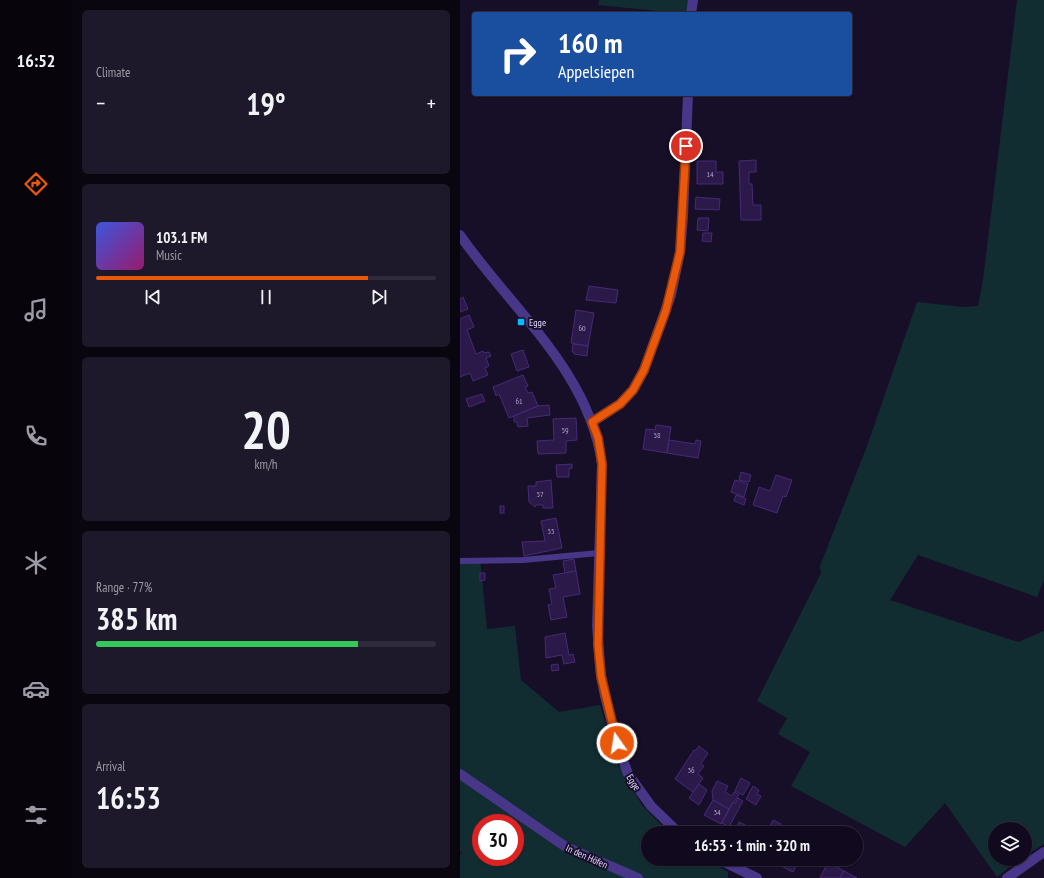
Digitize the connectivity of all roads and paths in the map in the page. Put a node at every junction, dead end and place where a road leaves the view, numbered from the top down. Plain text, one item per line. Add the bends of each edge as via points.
1 (693, 0) edge
2 (691, 12) edge
3 (688, 96) edge
4 (460, 235) edge
5 (592, 422) junction
6 (599, 553) junction
7 (460, 561) edge
8 (460, 774) edge
9 (672, 826) edge
10 (1044, 852) edge
11 (732, 866) edge
12 (638, 878) edge
13 (757, 878) edge
14 (1008, 878) edge

1 - 2 street
3 - 5 street via 682,238 671,295 644,370 633,390 620,404
4 - 5 street, Egge via 476,259 546,342 574,386
5 - 6 street, Egge via 598,438 602,464
6 - 7 lane via 523,560
6 - 9 street, Egge via 598,645 601,676 617,743 625,767 636,786
8 - 12 street, In den Höfen via 566,847
10 - 14 street
11 - 13 street

